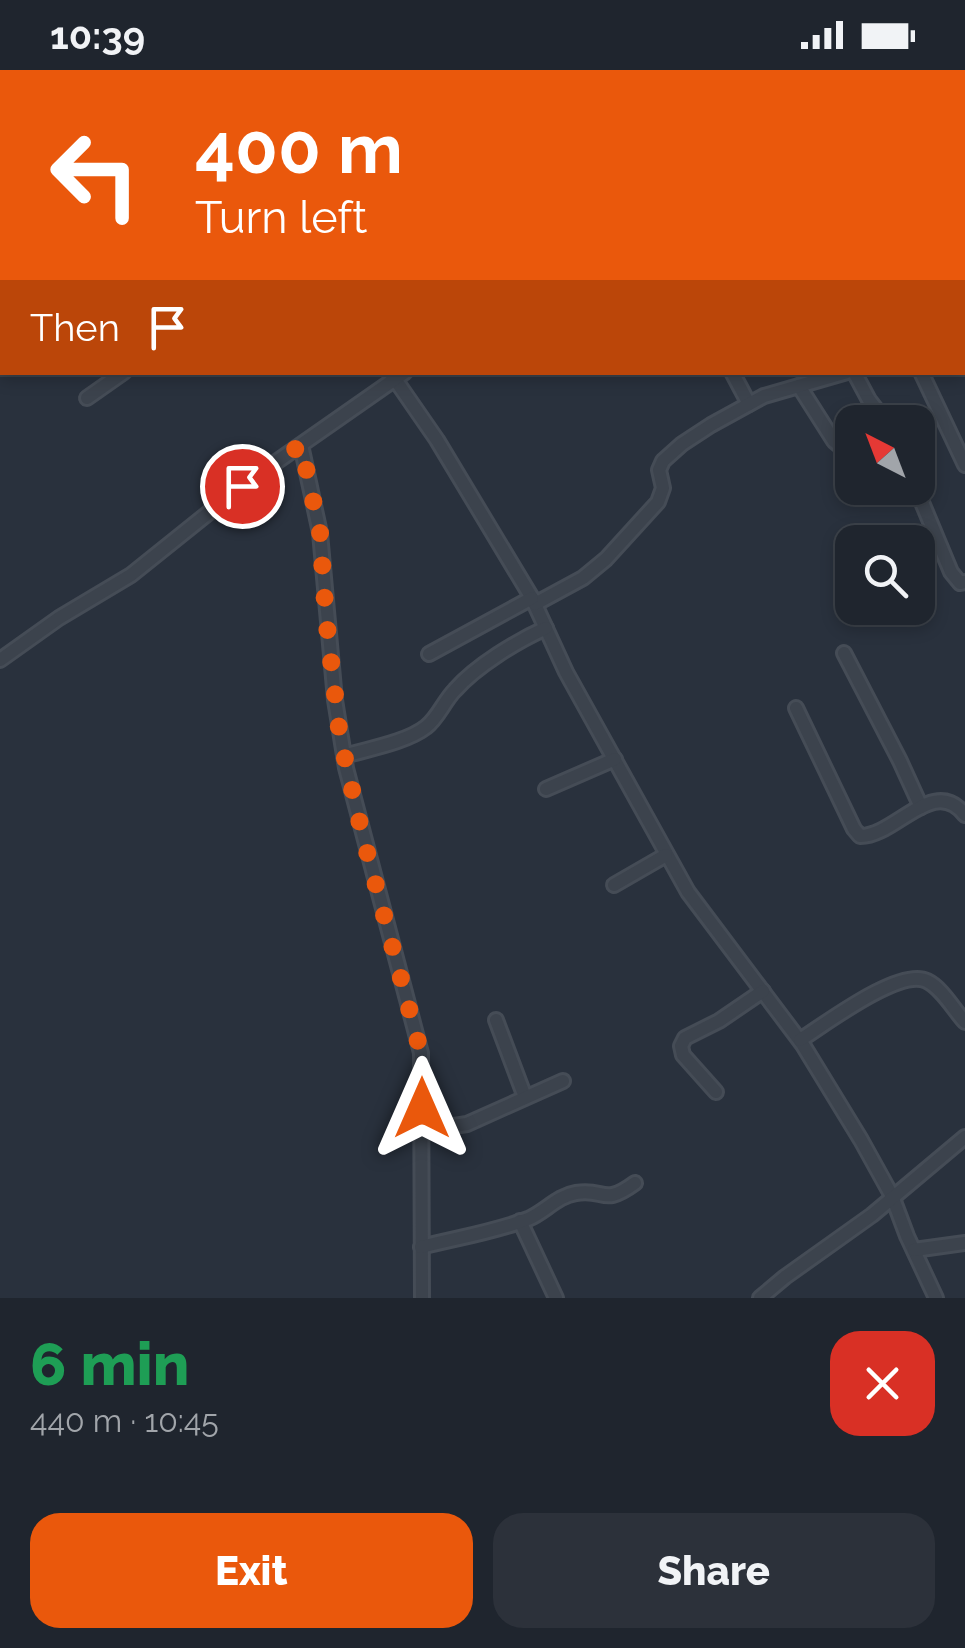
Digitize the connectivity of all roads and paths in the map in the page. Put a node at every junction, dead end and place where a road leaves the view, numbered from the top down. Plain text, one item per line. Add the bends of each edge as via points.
1 (120, 375) edge
2 (396, 375) edge
3 (734, 375) edge
4 (840, 375) edge
5 (853, 375) edge
6 (921, 375) edge
7 (799, 386) junction
8 (87, 398) dead end
9 (748, 404) junction
10 (873, 405) edge
11 (835, 442) edge
12 (301, 445) junction
13 (965, 465) edge
14 (923, 505) edge
15 (965, 582) edge
16 (533, 601) junction
17 (546, 628) junction
18 (428, 654) dead end
19 (844, 654) dead end
20 (0, 660) edge
21 (796, 708) dead end
22 (344, 756) junction
23 (615, 759) junction
24 (546, 789) dead end
25 (963, 805) edge
26 (921, 806) junction
27 (666, 855) junction
28 (614, 885) dead end
29 (763, 991) junction
30 (496, 1020) dead end
31 (965, 1022) edge
32 (800, 1040) junction
33 (563, 1081) dead end
34 (716, 1092) dead end
35 (525, 1097) junction
36 (422, 1131) junction
37 (965, 1137) edge
38 (635, 1183) dead end
39 (892, 1196) junction
40 (520, 1221) junction
41 (965, 1243) edge
42 (421, 1247) junction
43 (914, 1250) junction
44 (422, 1298) edge
45 (556, 1298) edge
46 (760, 1298) edge
47 (936, 1298) edge

1 - 8 street
2 - 12 street
2 - 16 street
3 - 9 street
4 - 7 street
5 - 10 street
6 - 13 street
7 - 9 street
7 - 11 street
9 - 16 street via 663,461 658,502 594,570
12 - 20 street via 131,574
12 - 22 street via 320,532
14 - 15 street via 951,572
16 - 17 street
16 - 18 street
17 - 22 street via 465,680 428,726
17 - 23 street
19 - 26 street
21 - 26 street via 860,836
22 - 36 street via 421,1053
23 - 24 street
23 - 27 street
25 - 26 street via 948,800
27 - 28 street
27 - 29 street
29 - 32 street
29 - 34 street via 681,1046
30 - 35 street
31 - 32 street via 935,987 915,978 893,984
32 - 39 street
33 - 35 street
35 - 36 street via 467,1124
36 - 42 street
37 - 39 street
38 - 40 street via 610,1197 575,1193
39 - 43 street
39 - 46 street
40 - 42 street
40 - 45 street
41 - 43 street
42 - 44 street
43 - 47 street

